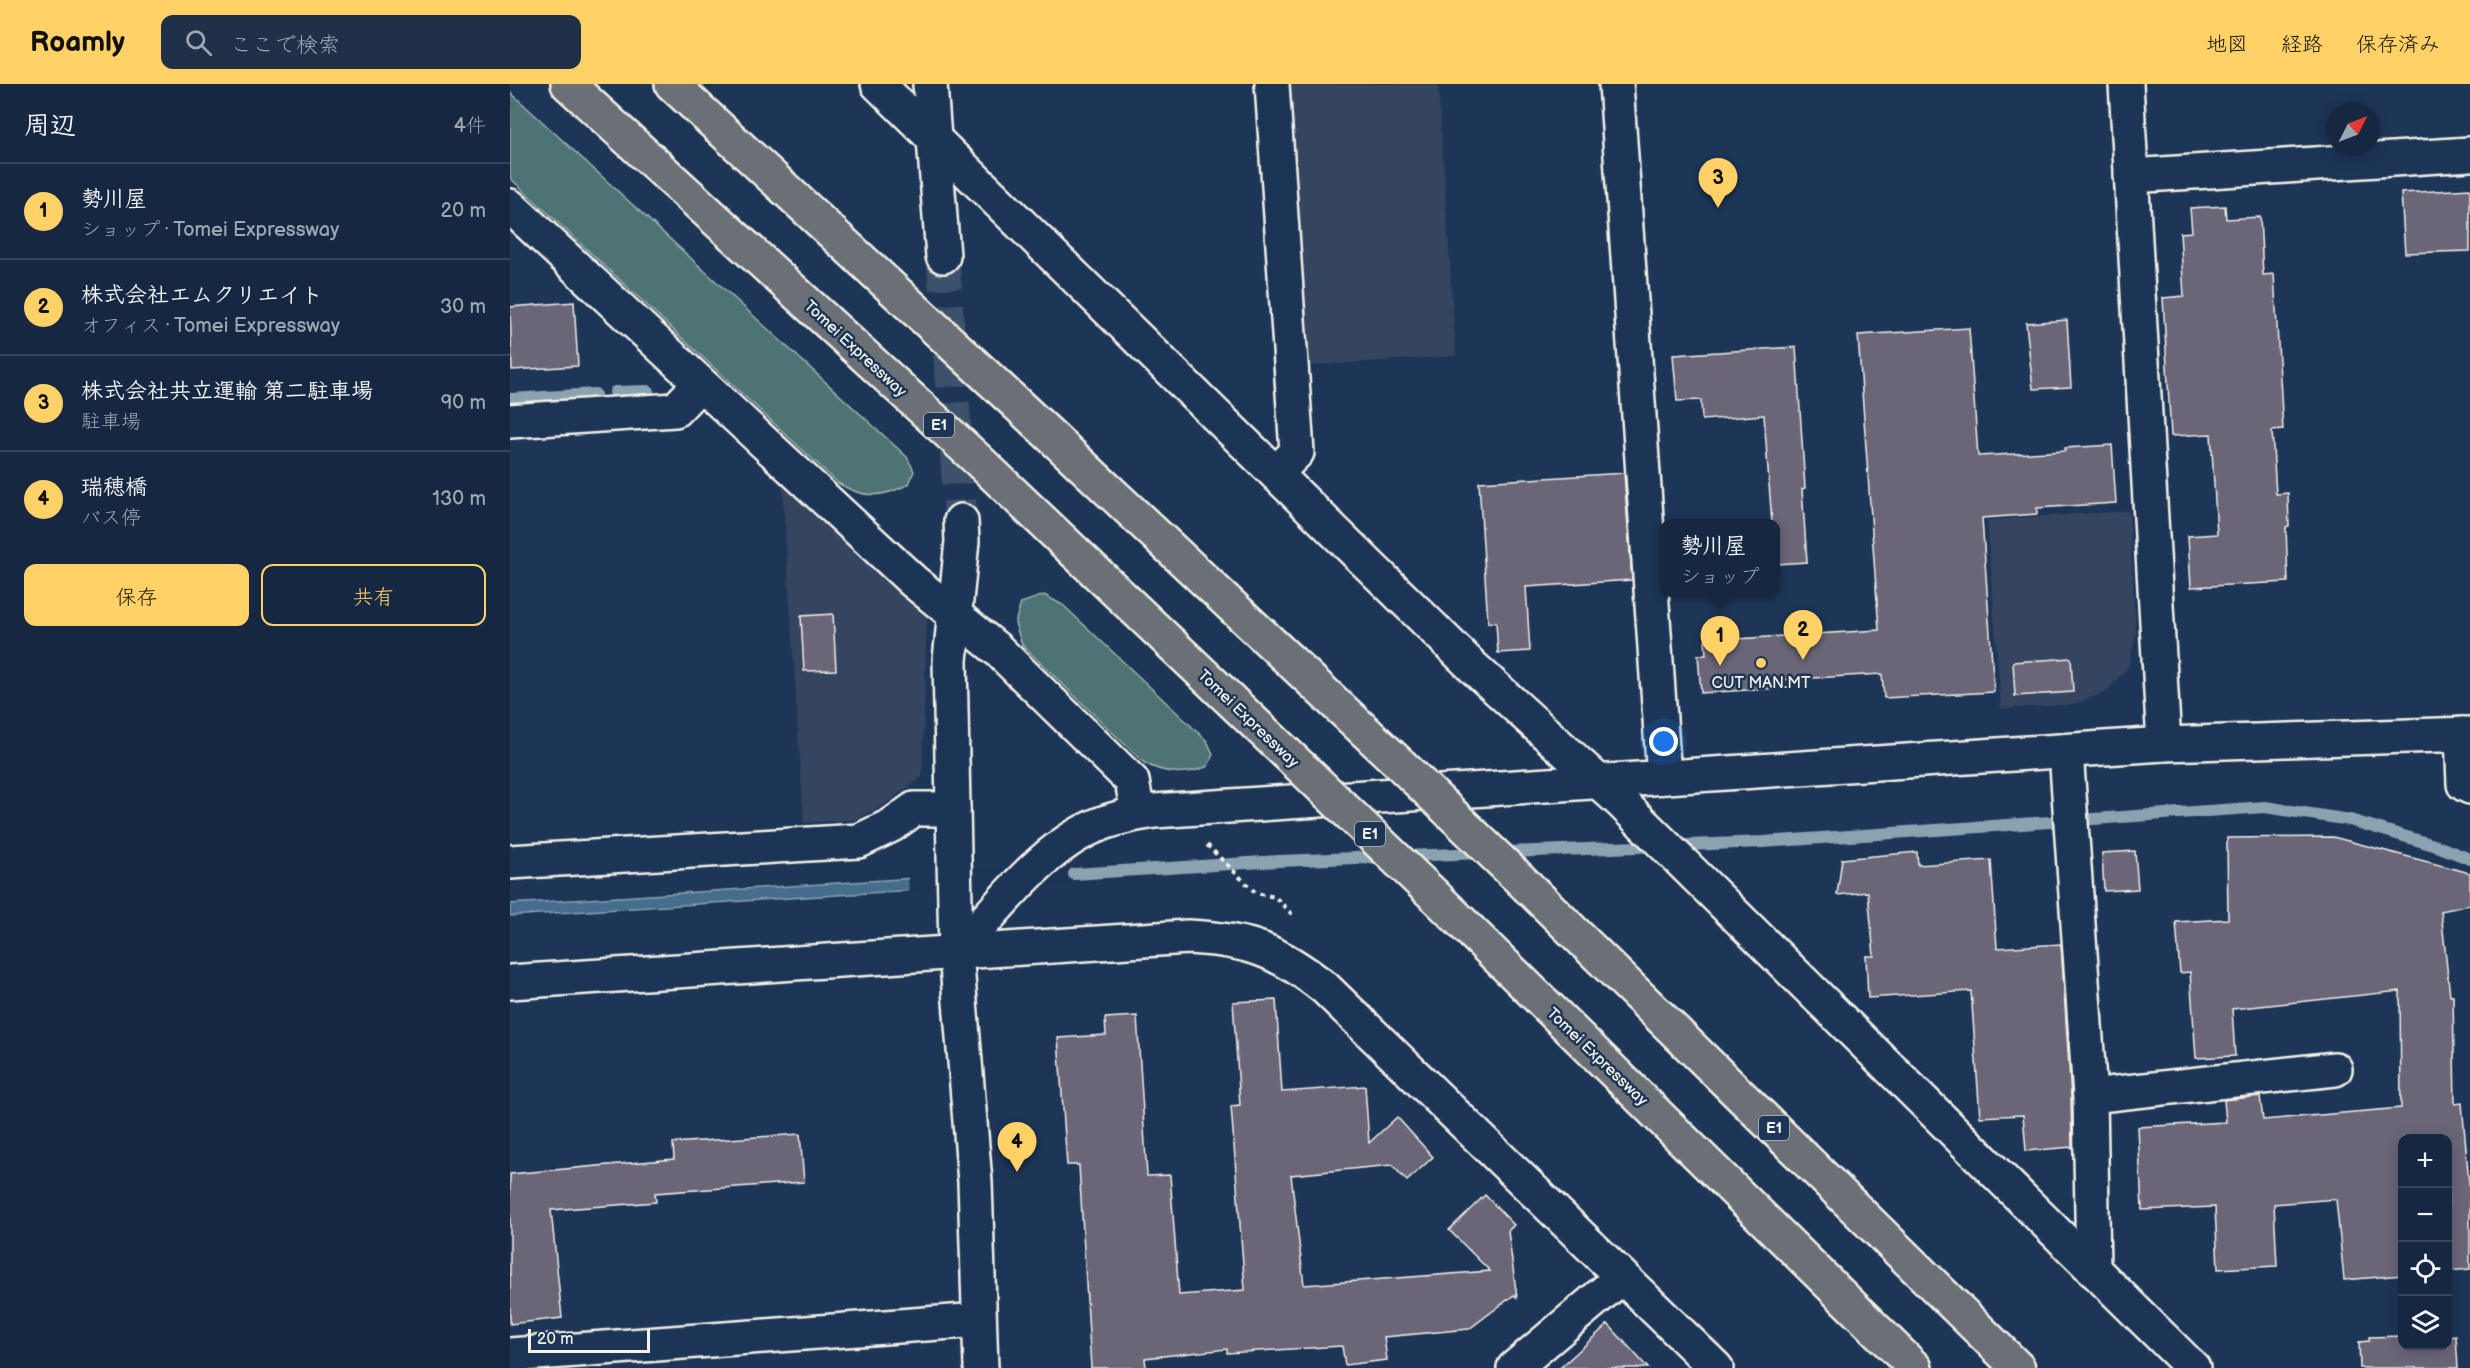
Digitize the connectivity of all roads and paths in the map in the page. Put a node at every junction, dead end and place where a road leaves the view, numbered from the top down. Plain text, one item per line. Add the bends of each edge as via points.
1 (568, 84) edge
2 (672, 84) edge
3 (878, 84) edge
4 (930, 84) edge
5 (1272, 84) edge
6 (1616, 84) edge
7 (2126, 84) edge
8 (934, 139) junction
9 (2470, 154) edge
10 (2131, 176) junction
11 (510, 206) edge
12 (943, 256) tunnel mouth
13 (700, 384) junction
14 (510, 421) edge
15 (1276, 473) junction
16 (961, 520) tunnel mouth
17 (955, 615) junction
18 (2466, 734) edge
19 (2164, 744) junction
20 (2068, 767) junction
21 (1664, 777) junction
22 (2470, 787) edge
23 (1611, 792) junction
24 (953, 809) junction
25 (1138, 813) junction
26 (1200, 838) dead end
27 (510, 862) edge
28 (1289, 918) dead end
29 (956, 953) junction
30 (510, 982) edge
31 (2335, 1069) dead end
32 (2090, 1096) junction
33 (2093, 1270) junction
34 (1622, 1277) junction
35 (979, 1320) junction
36 (510, 1355) edge
37 (981, 1368) edge
38 (1514, 1368) edge
39 (1716, 1368) edge
40 (1915, 1368) edge
41 (2018, 1368) edge
42 (2193, 1368) edge

1 - 40 highway, Tomei Expressway / E1, bridge via 977,459 1305,771
2 - 41 highway, E1, bridge via 1401,765
3 - 8 street
4 - 8 street
5 - 15 street via 1297,452
6 - 21 street
7 - 10 street
8 - 12 street
8 - 15 street
9 - 10 street
10 - 19 street
11 - 13 street
13 - 14 street via 675,410
13 - 17 street via 912,581
15 - 23 street via 1474,668
16 - 17 street
17 - 24 street via 950,660
17 - 25 street via 998,650 1132,781
18 - 19 street
18 - 22 street via 2464,784
19 - 20 street
20 - 21 street
20 - 32 street
21 - 23 street
23 - 25 street
23 - 33 street
24 - 27 street via 914,809 859,841
24 - 29 street
25 - 29 street via 1090,828 1064,844
26 - 28 path via 1256,893 1275,897 1291,913
29 - 30 street
29 - 34 street via 1188,937 1225,939 1262,949 1295,965 1325,988
29 - 35 street via 975,1182
31 - 32 street
32 - 33 street
33 - 42 street
34 - 38 street
34 - 39 street
35 - 36 street
35 - 37 street

